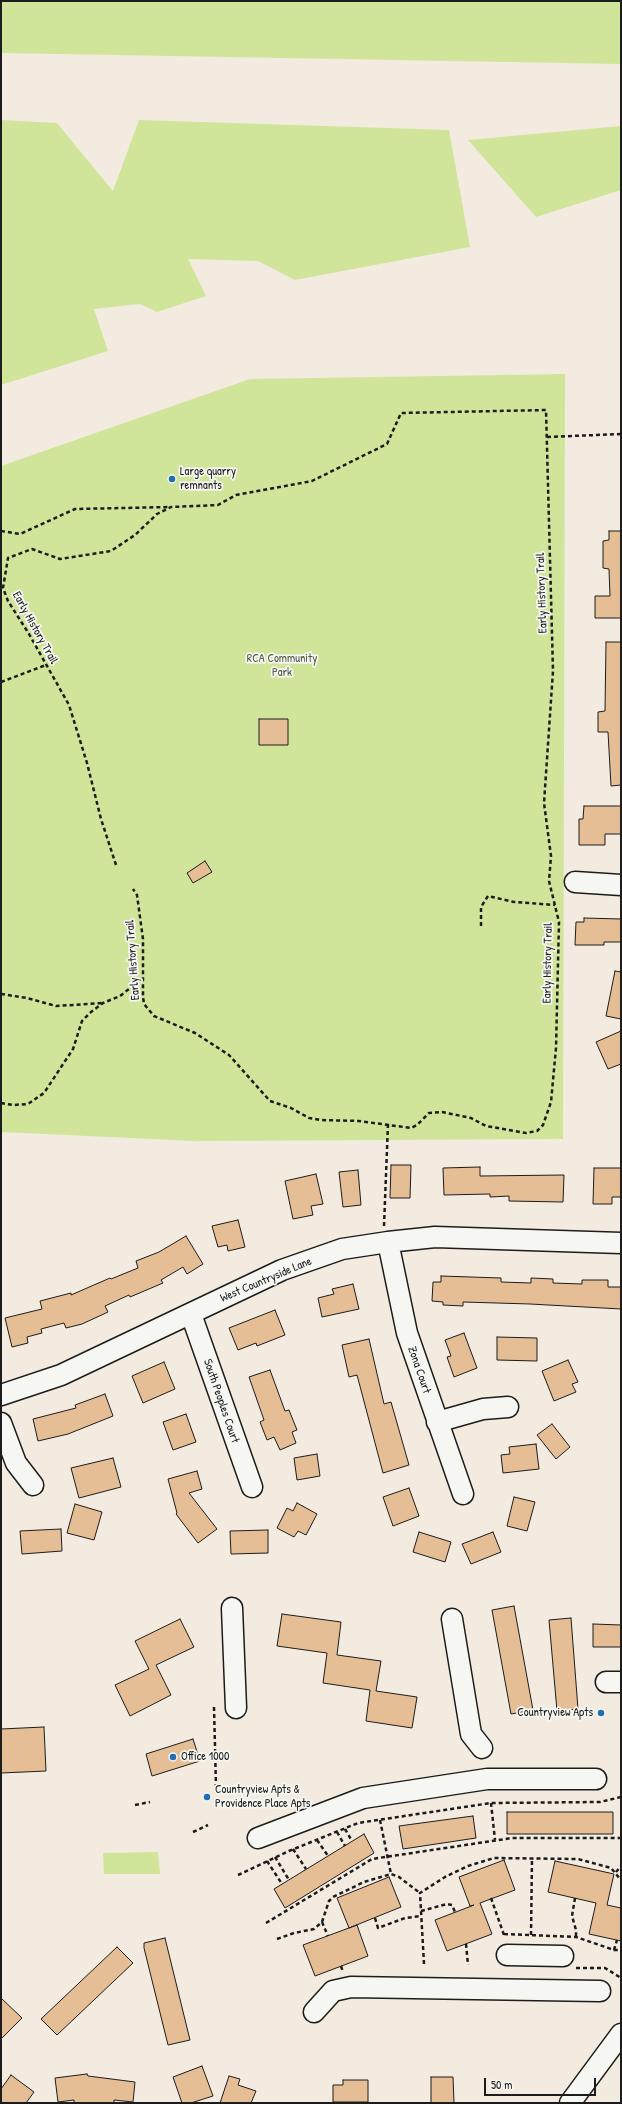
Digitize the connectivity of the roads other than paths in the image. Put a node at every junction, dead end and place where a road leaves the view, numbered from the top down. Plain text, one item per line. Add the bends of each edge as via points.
1 (575, 882) dead end
2 (621, 884) edge
3 (388, 1242) junction
4 (621, 1243) edge
5 (191, 1314) junction
6 (1, 1395) edge
7 (508, 1407) dead end
8 (437, 1422) junction
9 (1, 1423) edge
10 (33, 1485) dead end
11 (252, 1487) dead end
12 (463, 1494) dead end
13 (232, 1608) dead end
14 (452, 1619) dead end
15 (236, 1708) dead end
16 (482, 1748) dead end
17 (596, 1779) dead end
18 (258, 1838) dead end
19 (505, 1948) road end
20 (534, 1956) junction
21 (573, 1965) road end
22 (534, 1990) junction
23 (600, 1991) dead end
24 (314, 2012) dead end
25 (620, 2036) edge
26 (570, 2103) edge

1 - 2 street
3 - 4 street, West Countryside Lane via 435,1238
3 - 5 street, West Countryside Lane via 342,1249 282,1270
3 - 8 street, Zona Court via 407,1333
5 - 6 street, West Countryside Lane via 61,1375
5 - 11 street, South Peoples Court
7 - 8 street via 483,1408
8 - 12 street, Zona Court
9 - 10 street via 16,1463
13 - 15 street
14 - 16 street via 471,1734
17 - 18 street via 487,1779 363,1798
19 - 20 street
20 - 21 street
20 - 22 street
22 - 23 street
22 - 24 street via 351,1986 333,1991
25 - 26 street

